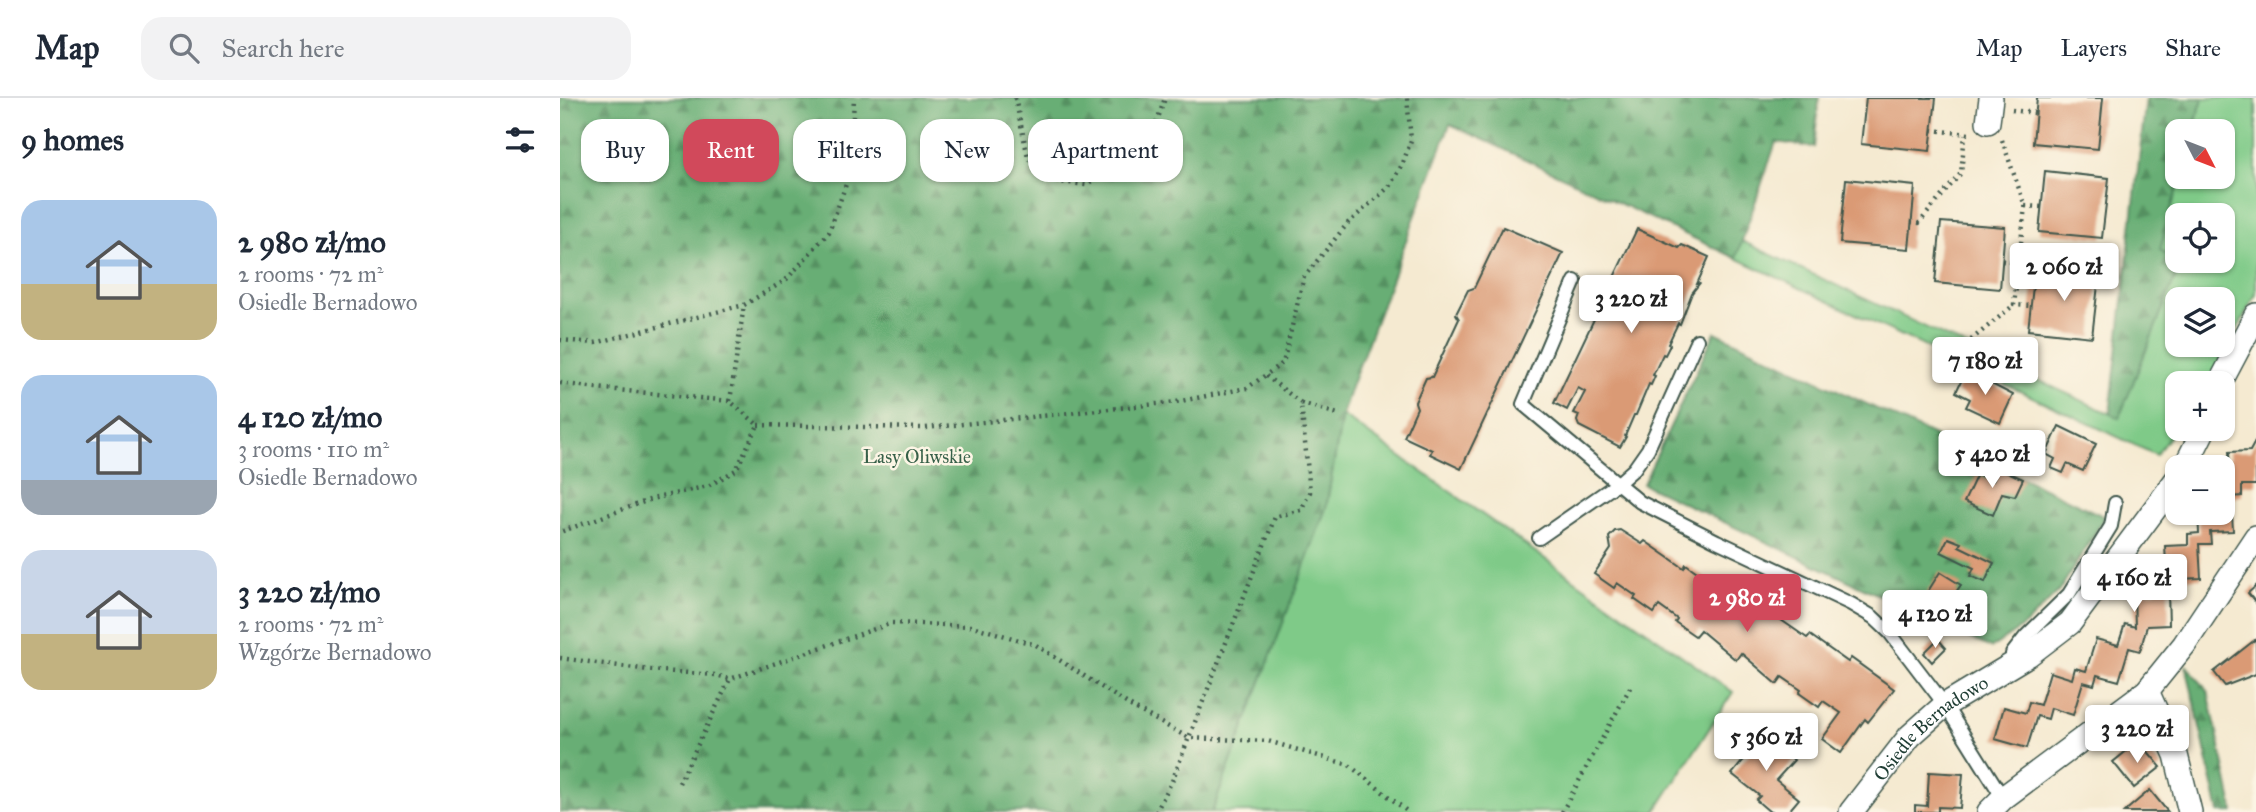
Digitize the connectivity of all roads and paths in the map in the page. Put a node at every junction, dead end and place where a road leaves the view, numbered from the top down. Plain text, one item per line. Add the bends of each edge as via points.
1 (854, 98) edge
2 (1015, 98) edge
3 (1165, 98) edge
4 (1407, 98) edge
5 (1991, 98) edge
6 (1932, 130) dead end
7 (1986, 131) junction
8 (1965, 134) junction
9 (2025, 206) junction
10 (2042, 207) dead end
11 (1911, 222) dead end
12 (2002, 261) dead end
13 (2018, 263) junction
14 (1575, 281) dead end
15 (744, 305) junction
16 (2014, 305) junction
17 (2031, 306) dead end
18 (2256, 315) edge
19 (560, 340) edge
20 (1697, 340) dead end
21 (1971, 340) dead end
22 (2226, 371) edge
23 (1266, 376) junction
24 (560, 383) edge
25 (730, 401) junction
26 (1301, 403) junction
27 (1338, 414) dead end
28 (758, 425) junction
29 (1617, 484) junction
30 (2165, 495) edge
31 (2115, 503) dead end
32 (560, 532) edge
33 (2256, 537) edge
34 (1539, 538) dead end
35 (560, 658) edge
36 (2013, 664) junction
37 (730, 679) junction
38 (1632, 684) dead end
39 (2147, 691) junction
40 (1945, 705) junction
41 (1189, 738) junction
42 (678, 783) dead end
43 (1855, 807) edge
44 (2000, 808) edge
45 (1156, 812) edge
46 (1408, 812) edge
47 (1562, 812) edge
48 (2190, 812) edge

1 - 15 path via 850,173 829,232 786,280
2 - 3 path via 1028,157 1052,181 1086,185 1133,152 1156,124
4 - 23 path via 1411,140 1403,163 1389,187 1348,223 1304,276 1283,363
5 - 7 street
6 - 8 path
7 - 8 path
7 - 9 path via 2001,138
8 - 11 path via 1961,173 1919,223
9 - 10 path
9 - 13 path
12 - 13 path
13 - 16 path
14 - 29 lane via 1523,404
15 - 19 path via 595,344
15 - 25 path
16 - 17 path
16 - 21 path
18 - 22 street
20 - 29 lane via 1647,449
23 - 26 path
23 - 28 path via 1247,388 1176,402 925,428
24 - 25 path
25 - 28 path
26 - 27 path
26 - 41 path via 1310,492 1301,510 1275,517
28 - 32 path via 736,470 708,486 652,499
29 - 34 lane
29 - 40 lane via 1640,502 1873,617
30 - 36 street, Osiedle Bernadowo via 2070,623
31 - 36 lane via 2111,526 2069,594 2011,654
33 - 39 street via 2184,645
35 - 37 path
36 - 40 street, Osiedle Bernadowo
37 - 41 path via 892,623 972,626 1036,645
37 - 42 path
38 - 47 path
39 - 44 street
39 - 48 street via 2176,755
40 - 43 street, Osiedle Bernadowo via 1910,736
40 - 44 lane
41 - 45 path
41 - 46 path via 1268,741 1349,765

